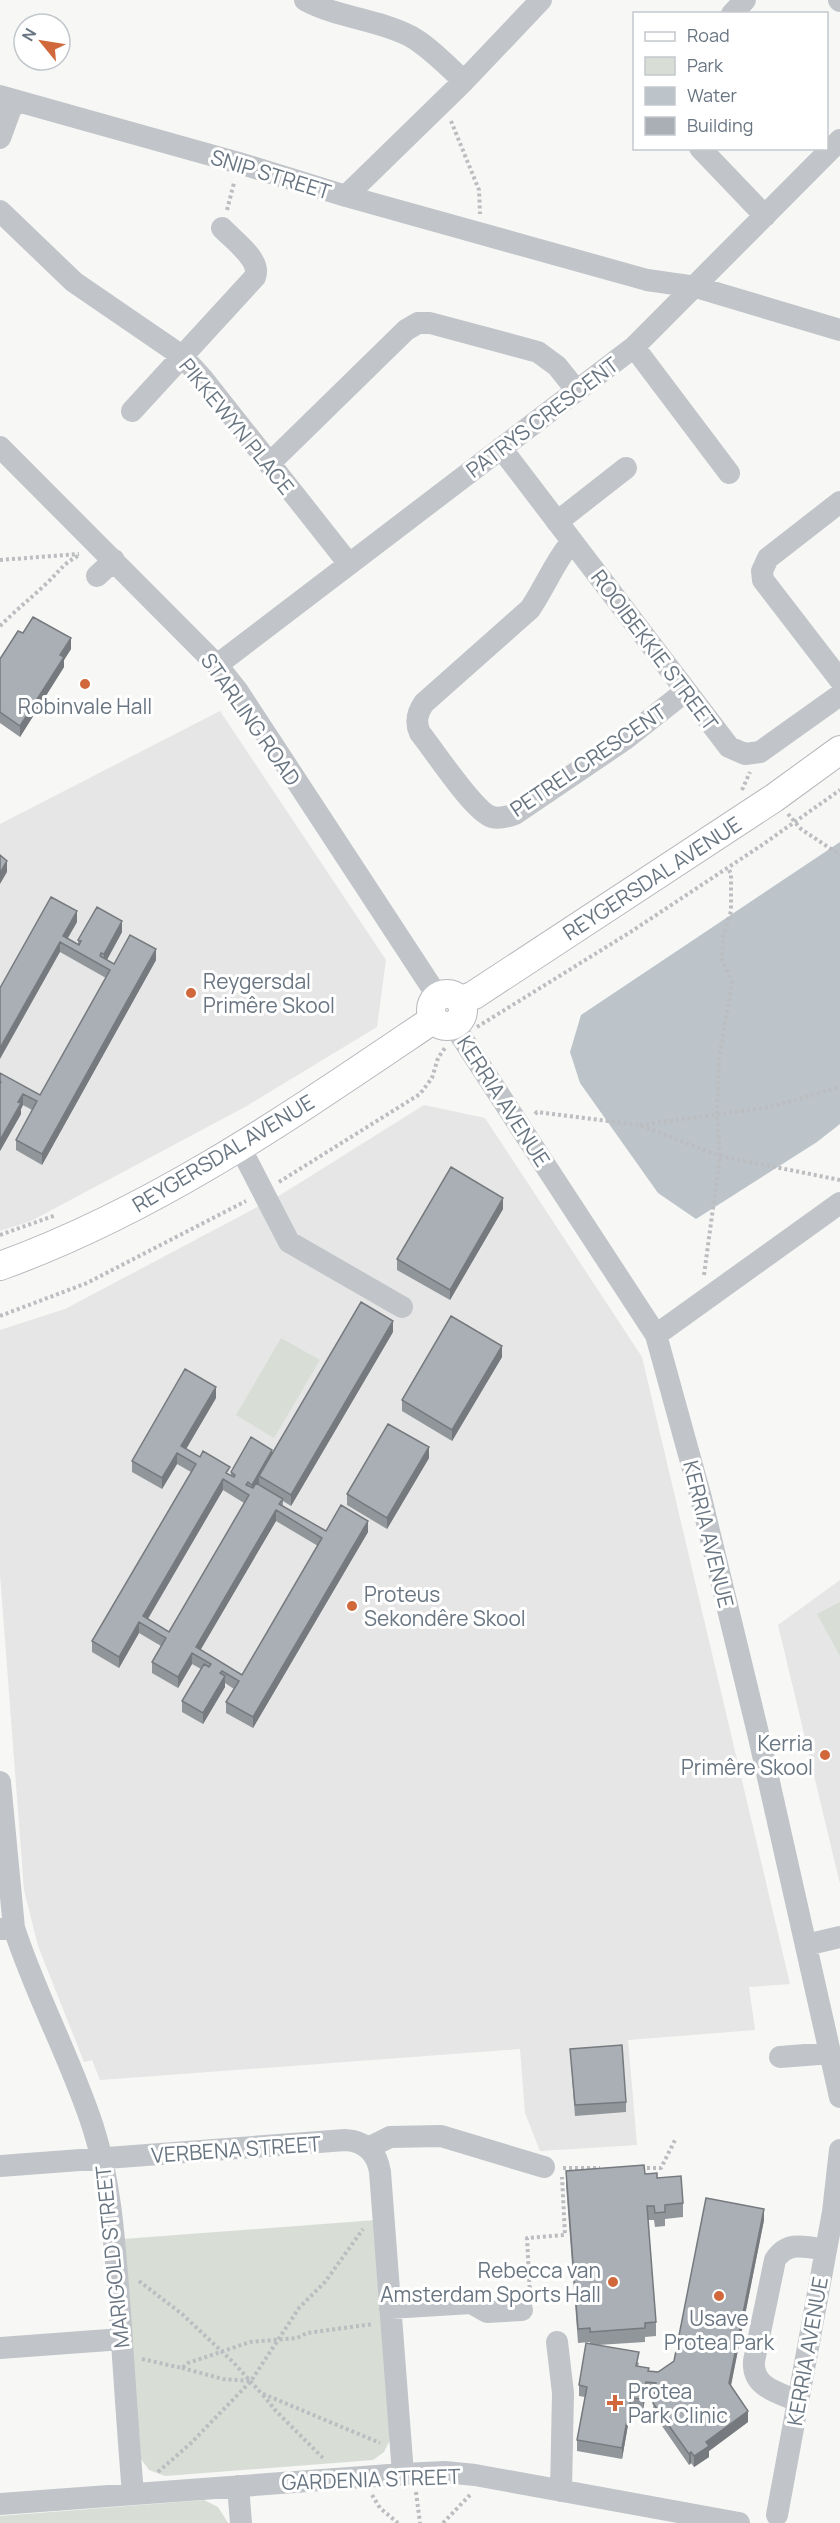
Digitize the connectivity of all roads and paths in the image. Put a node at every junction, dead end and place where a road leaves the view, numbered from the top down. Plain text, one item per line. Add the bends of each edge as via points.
1 (305, 0) edge
2 (541, 0) edge
3 (745, 0) edge
4 (336, 7) edge
5 (734, 12) edge
6 (464, 81) junction
7 (7, 98) edge
8 (442, 102) junction
9 (0, 138) edge
10 (840, 140) edge
11 (702, 150) edge
12 (239, 163) junction
13 (346, 196) junction
14 (0, 211) edge
15 (765, 216) junction
16 (222, 228) joint
17 (481, 232) junction
18 (696, 287) junction
19 (840, 330) edge
20 (634, 347) junction
21 (182, 356) junction
22 (576, 391) junction
23 (132, 411) dead end
24 (0, 447) edge
25 (501, 448) junction
26 (269, 464) junction
27 (626, 468) dead end
28 (729, 473) dead end
29 (840, 502) edge
30 (557, 522) junction
31 (572, 542) junction
32 (0, 560) edge
33 (114, 560) junction
34 (349, 564) junction
35 (97, 576) dead end
36 (0, 626) edge
37 (217, 665) junction
38 (840, 680) edge
39 (686, 691) junction
40 (840, 695) edge
41 (840, 750) edge
42 (840, 790) edge
43 (774, 798) junction
44 (794, 822) junction
45 (840, 855) edge
46 (728, 867) junction
47 (449, 1016) junction
48 (840, 1086) edge
49 (717, 1114) junction
50 (639, 1125) junction
51 (522, 1127) junction
52 (240, 1147) junction
53 (720, 1156) junction
54 (840, 1180) edge
55 (840, 1203) edge
56 (56, 1215) dead end
57 (0, 1235) edge
58 (0, 1266) edge
59 (713, 1295) junction
60 (402, 1307) dead end
61 (656, 1335) junction
62 (0, 1782) edge
63 (7, 1928) edge
64 (840, 1937) edge
65 (806, 1945) junction
66 (831, 2053) junction
67 (780, 2057) dead end
68 (840, 2097) edge
69 (675, 2140) dead end
70 (368, 2148) junction
71 (840, 2150) edge
72 (101, 2159) junction
73 (0, 2166) edge
74 (553, 2167) junction
75 (603, 2168) edge
76 (637, 2168) edge
77 (836, 2212) edge
78 (384, 2220) junction
79 (826, 2250) junction
80 (117, 2270) junction
81 (522, 2310) joint
82 (391, 2315) junction
83 (279, 2339) junction
84 (556, 2342) dead end
85 (0, 2348) edge
86 (122, 2348) junction
87 (221, 2352) junction
88 (182, 2368) junction
89 (250, 2381) junction
90 (261, 2393) junction
91 (798, 2401) junction
92 (401, 2447) junction
93 (408, 2473) junction
94 (475, 2475) junction
95 (368, 2476) junction
96 (329, 2479) junction
97 (132, 2483) junction
98 (238, 2486) junction
99 (561, 2491) junction
100 (0, 2504) edge
101 (775, 2520) edge
102 (241, 2523) edge
103 (398, 2523) edge
104 (420, 2523) edge
105 (443, 2523) edge
106 (739, 2523) edge

1 - 4 street
2 - 6 street, SNIP STREET
3 - 5 street
4 - 6 street via 411,37
6 - 8 street, SNIP STREET
7 - 9 street
7 - 12 street, SNIP STREET
8 - 13 street, SNIP STREET
8 - 17 path via 478,190
10 - 15 street, PATRYS CRESCENT
11 - 15 street
12 - 13 street, SNIP STREET
12 - 16 path
13 - 17 street
14 - 21 street, PIKKEWYN PLACE via 74,282
15 - 18 street, PATRYS CRESCENT
16 - 21 street via 253,261 257,273
17 - 18 street via 647,280
18 - 19 street
18 - 20 street, PATRYS CRESCENT
20 - 22 street, PATRYS CRESCENT
20 - 28 street
21 - 23 street
21 - 26 street, PIKKEWYN PLACE
22 - 25 street, PATRYS CRESCENT
22 - 26 street via 557,366 538,352 418,323 406,330
24 - 33 street, STARLING ROAD
25 - 30 street, ROOIBEKKIE STREET
25 - 34 street, PATRYS CRESCENT
26 - 34 street, PIKKEWYN PLACE
27 - 30 street
29 - 38 street via 768,558 762,571 763,580
30 - 31 street, ROOIBEKKIE STREET
31 - 39 street, ROOIBEKKIE STREET
31 - 39 street, PETREL CRESCENT via 530,609 418,712 420,733 475,805 491,817 515,813 624,740
32 - 36 path via 83,554 66,562
33 - 35 street
33 - 37 street, STARLING ROAD
34 - 37 street, PATRYS CRESCENT
37 - 47 street, STARLING ROAD
39 - 40 street, ROOIBEKKIE STREET via 729,747 745,754 766,748
41 - 43 main road, REYGERSDAL AVENUE
42 - 44 path
43 - 44 path
43 - 47 main road, REYGERSDAL AVENUE via 474,995
44 - 45 path
44 - 46 path
46 - 47 path via 629,933
46 - 49 path via 731,911 723,937 722,960 732,983 719,1059
47 - 51 street, KERRIA AVENUE
47 - 52 main road, REYGERSDAL AVENUE
48 - 49 path via 770,1107
49 - 50 path
49 - 53 path
50 - 51 path via 537,1112
50 - 53 path
51 - 61 street, KERRIA AVENUE
52 - 58 main road, REYGERSDAL AVENUE via 119,1215
52 - 60 street via 289,1242
53 - 54 path
53 - 59 path via 703,1273
55 - 59 street
56 - 57 path
59 - 61 street
61 - 65 street, KERRIA AVENUE via 701,1498
62 - 63 street, MARIGOLD STREET
63 - 72 street, MARIGOLD STREET via 24,1958 81,2094
64 - 65 street
65 - 66 street, KERRIA AVENUE
66 - 67 street
66 - 68 street, KERRIA AVENUE
69 - 76 path via 661,2168
70 - 72 street, VERBENA STREET via 345,2140
70 - 74 street via 390,2137 441,2136
70 - 78 street via 379,2163
71 - 77 street, KERRIA AVENUE
72 - 73 street, VERBENA STREET
72 - 80 street, MARIGOLD STREET
74 - 75 path
74 - 81 path via 565,2235 527,2238 531,2310
77 - 79 street, KERRIA AVENUE
78 - 82 street
78 - 83 path via 367,2222 325,2282 298,2308
79 - 91 street, KERRIA AVENUE
79 - 91 street via 791,2246 775,2260 754,2361 760,2383
80 - 86 street, MARIGOLD STREET
80 - 87 path via 126,2269
81 - 82 street via 487,2312 471,2303
82 - 83 path
82 - 92 street
83 - 87 path via 250,2342
83 - 89 path
84 - 99 street via 563,2393
85 - 86 street
86 - 88 path via 130,2355
86 - 97 street, MARIGOLD STREET
87 - 88 path
87 - 89 path
88 - 89 path via 223,2379
89 - 90 path
89 - 97 path via 156,2474
90 - 92 path via 388,2446
90 - 96 path via 326,2462
91 - 101 street, KERRIA AVENUE
92 - 93 street
93 - 94 street, GARDENIA STREET
93 - 95 street, GARDENIA STREET
93 - 104 path
94 - 99 street, GARDENIA STREET
94 - 105 path via 470,2494
95 - 96 street, GARDENIA STREET
95 - 103 path via 373,2498
96 - 98 street, GARDENIA STREET
97 - 98 street, GARDENIA STREET
97 - 100 street, GARDENIA STREET
98 - 102 street
99 - 106 street, GARDENIA STREET

